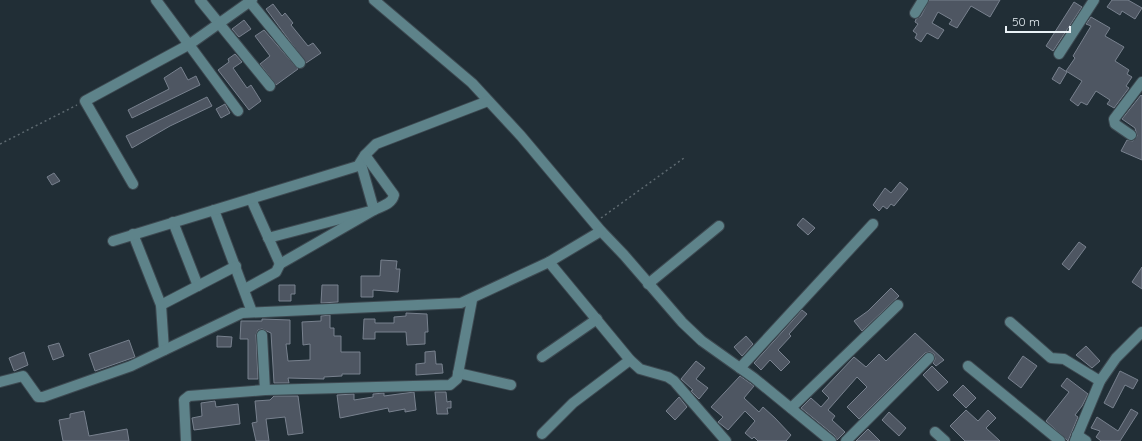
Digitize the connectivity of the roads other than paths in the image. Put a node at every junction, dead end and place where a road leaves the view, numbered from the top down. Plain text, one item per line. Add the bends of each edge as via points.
1 (156, 0) edge
2 (200, 0) edge
3 (374, 0) edge
4 (923, 0) edge
5 (1094, 0) edge
6 (251, 1) edge
7 (915, 13) dead end
8 (219, 25) junction
9 (190, 44) junction
10 (1059, 54) dead end
11 (300, 63) dead end
12 (1142, 82) edge
13 (270, 86) dead end
14 (488, 101) junction
15 (238, 111) dead end
16 (1131, 135) dead end
17 (363, 159) junction
18 (133, 184) dead end
19 (251, 199) junction
20 (214, 210) junction
21 (374, 210) junction
22 (173, 222) junction
23 (873, 224) dead end
24 (719, 226) dead end
25 (598, 227) junction
26 (133, 234) junction
27 (268, 238) junction
28 (113, 241) dead end
29 (549, 262) junction
30 (280, 264) junction
31 (236, 266) junction
32 (648, 284) junction
33 (198, 286) junction
34 (244, 288) junction
35 (472, 300) junction
36 (161, 305) junction
37 (898, 305) dead end
38 (252, 312) junction
39 (597, 319) junction
40 (1010, 322) dead end
41 (1142, 332) edge
42 (262, 335) dead end
43 (164, 350) junction
44 (542, 357) dead end
45 (929, 358) dead end
46 (630, 360) junction
47 (968, 366) dead end
48 (740, 368) junction
49 (458, 373) junction
50 (1100, 381) junction
51 (0, 382) edge
52 (511, 385) dead end
53 (265, 390) junction
54 (791, 408) junction
55 (935, 432) dead end
56 (542, 434) dead end
57 (1080, 439) edge
58 (186, 441) edge
59 (726, 441) edge
60 (830, 441) edge
61 (846, 441) edge
62 (945, 441) edge
63 (1060, 441) edge

1 - 9 street
2 - 8 street
3 - 14 street via 472,83
4 - 7 street
5 - 10 street
6 - 8 street
6 - 11 street
8 - 9 street
8 - 13 street
9 - 15 street
9 - 18 street via 85,101
12 - 16 street via 1114,120 1115,124
14 - 17 street via 376,144
14 - 25 street via 526,141
17 - 19 street via 352,168
17 - 21 street
17 - 21 street via 394,195 389,203
19 - 20 street
19 - 27 street
20 - 22 street
20 - 31 street
21 - 27 street
21 - 30 street
22 - 26 street
22 - 33 street
23 - 48 street
24 - 32 street
25 - 29 street
25 - 32 street
26 - 28 street
26 - 36 street
27 - 30 street
29 - 35 street
29 - 39 street
30 - 34 street via 276,272
31 - 33 street
31 - 34 street
32 - 48 street via 702,341
33 - 36 street
34 - 38 street
35 - 38 street via 461,303
35 - 49 street
36 - 43 street
37 - 54 street
38 - 43 street via 233,317
39 - 44 street
39 - 46 street
40 - 50 street via 1051,358 1064,359
41 - 50 street via 1116,358
42 - 53 street
43 - 51 street via 131,366 43,398 38,397 23,376
45 - 61 street
46 - 56 street via 573,403
46 - 59 street via 640,369 674,381
47 - 63 street
48 - 54 street
49 - 52 street
49 - 53 street via 456,382 445,386
50 - 57 street
53 - 58 street via 186,397
54 - 60 street
55 - 62 street

